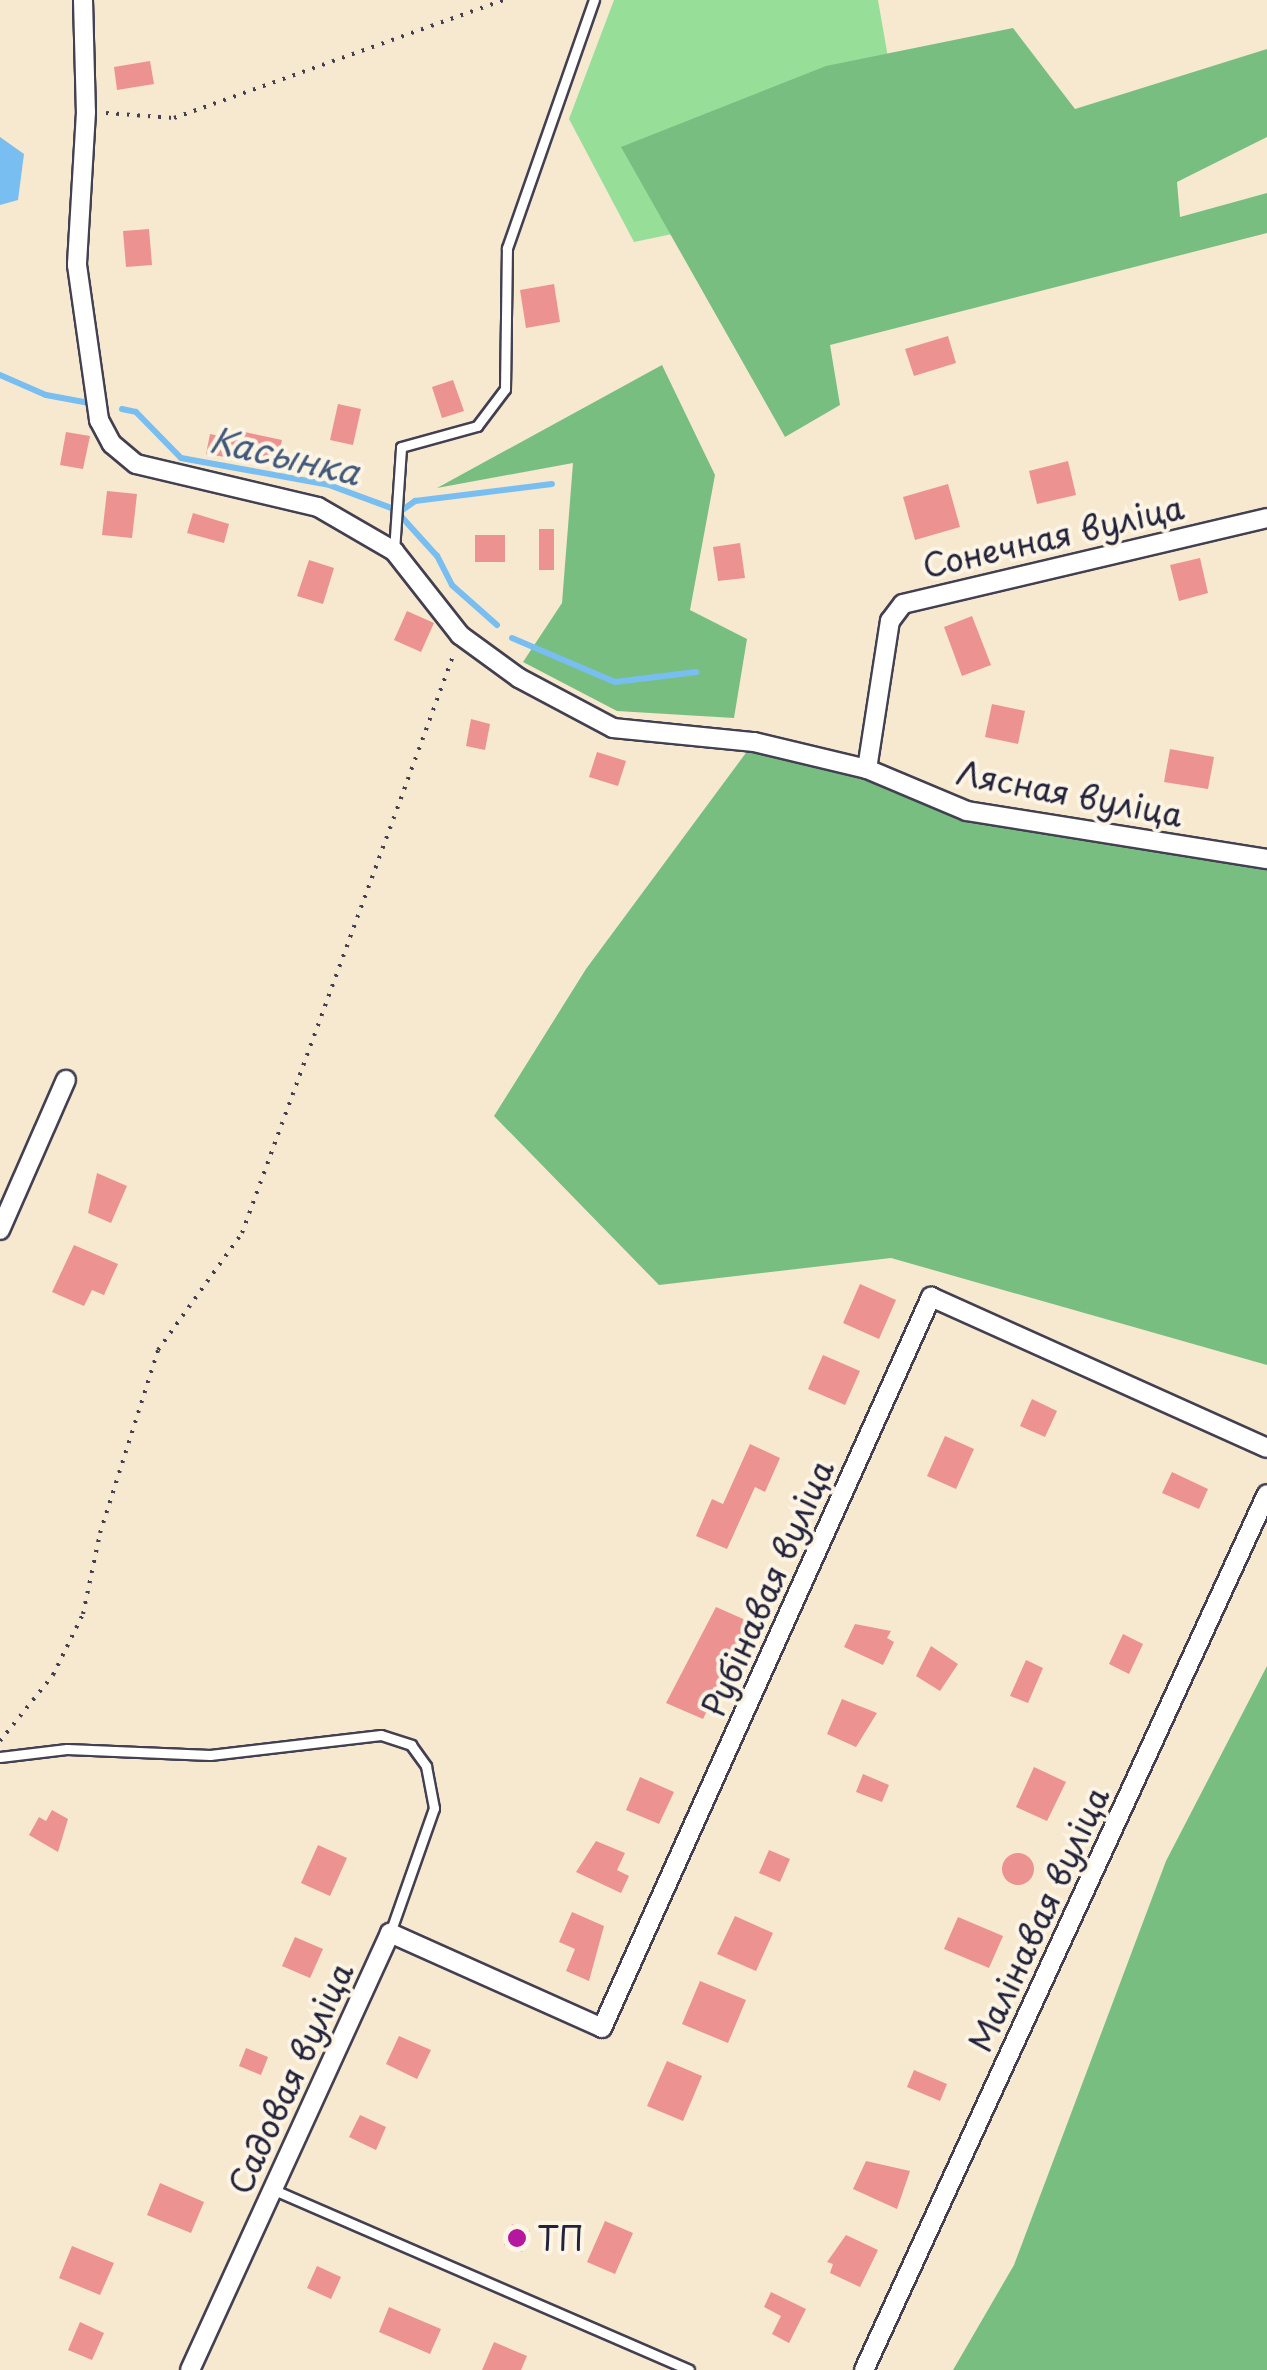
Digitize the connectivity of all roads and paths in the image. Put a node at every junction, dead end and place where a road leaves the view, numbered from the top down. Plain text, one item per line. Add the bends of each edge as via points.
1 (83, 0) edge
2 (504, 0) edge
3 (594, 0) edge
4 (86, 112) junction
5 (1267, 518) edge
6 (394, 551) junction
7 (460, 635) junction
8 (867, 770) junction
9 (1267, 859) edge
10 (66, 1080) dead end
11 (0, 1230) edge
12 (1267, 1448) edge
13 (1267, 1494) edge
14 (0, 1740) edge
15 (0, 1758) edge
16 (390, 1933) junction
17 (271, 2189) junction
18 (190, 2370) edge
19 (689, 2370) edge
20 (864, 2370) edge

1 - 4 street
2 - 4 path via 174,118
3 - 6 lane via 507,248 505,389 477,426 401,447
4 - 6 street via 77,265 99,420 112,444 136,464 318,507
5 - 8 street, Сонечная вуліца via 903,604 890,621
6 - 7 street, Лясная вуліца
7 - 8 street, Лясная вуліца via 519,678 614,728 754,742
7 - 14 path via 242,1233 158,1350 100,1533 83,1614 52,1675
8 - 9 street, Лясная вуліца via 968,812
10 - 11 street
12 - 16 street, Рубінавая вуліца via 932,1297 602,2028
13 - 20 street, Малінавая вуліца
15 - 16 lane, Садовая вуліца via 67,1750 210,1755 382,1735 411,1746 426,1766 434,1808
16 - 17 street, Садовая вуліца
17 - 18 street, Садовая вуліца
17 - 19 lane

